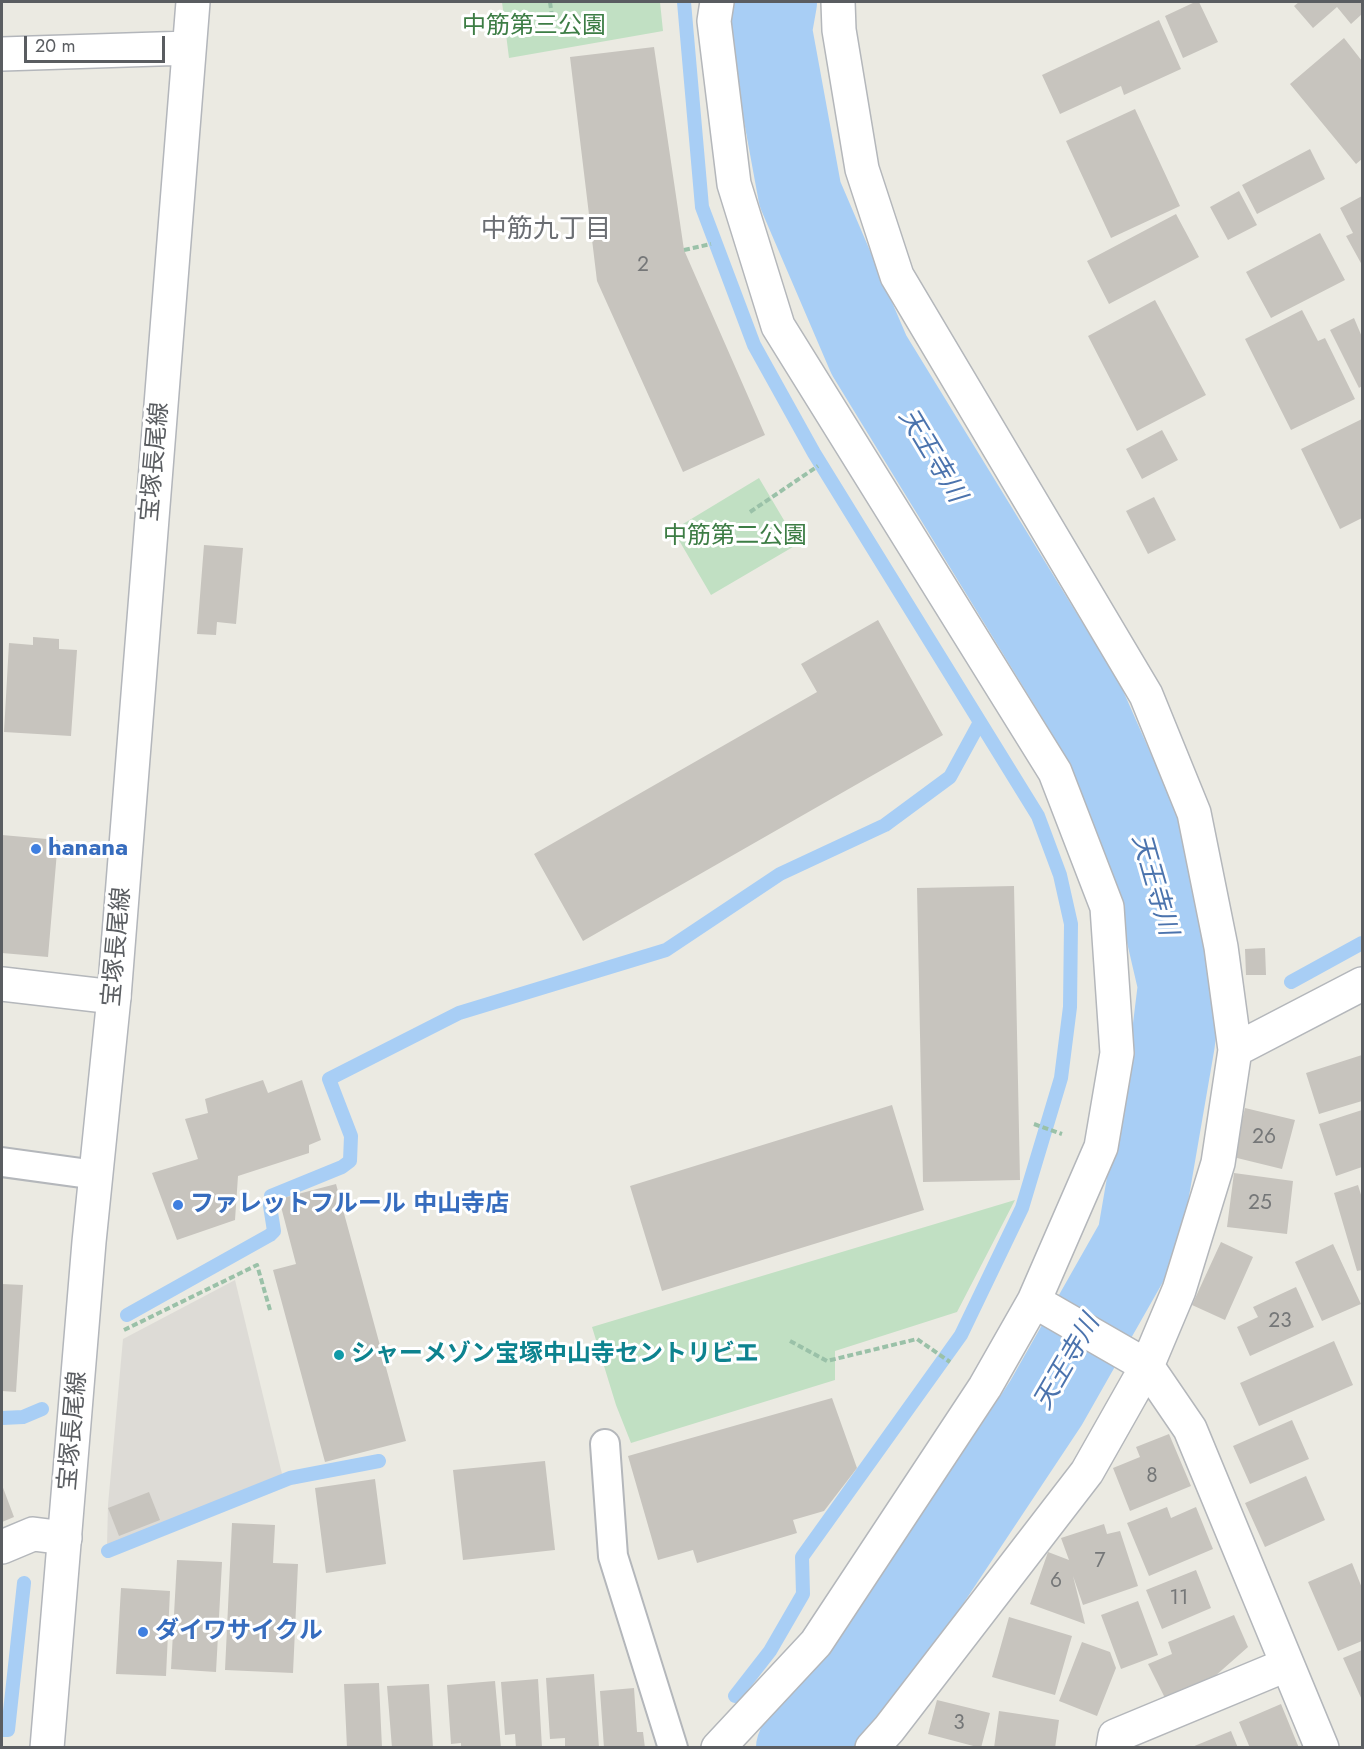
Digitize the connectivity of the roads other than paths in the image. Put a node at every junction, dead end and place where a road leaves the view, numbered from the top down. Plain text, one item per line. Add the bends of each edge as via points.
1 (193, 2) edge
2 (717, 2) edge
3 (838, 2) edge
4 (189, 48) junction
5 (2, 54) edge
6 (2, 984) edge
7 (1362, 984) edge
8 (114, 997) junction
9 (1235, 1050) junction
10 (2, 1162) edge
11 (96, 1175) junction
12 (1043, 1306) junction
13 (1137, 1361) junction
14 (605, 1444) dead end
15 (65, 1538) junction
16 (2, 1547) edge
17 (1287, 1665) junction
18 (47, 1748) edge
19 (673, 1748) edge
20 (718, 1748) edge
21 (872, 1748) edge
22 (1113, 1748) edge
23 (1322, 1748) edge

1 - 4 street, 宝塚長尾線
2 - 12 street via 714,21 734,184 778,326 1055,772 1107,908 1117,1053 1101,1147
3 - 9 street via 862,169 897,276 1146,695 1194,813 1221,947
4 - 5 street
4 - 8 street, 宝塚長尾線
6 - 8 street
7 - 9 street
8 - 11 street, 宝塚長尾線
9 - 13 street via 1218,1162 1179,1290
10 - 11 lane
11 - 15 street, 宝塚長尾線
12 - 13 street
12 - 20 street via 816,1643
13 - 17 street via 1190,1429
13 - 21 street via 1087,1472
14 - 19 lane via 613,1556
15 - 16 street via 33,1534
15 - 18 street, 宝塚長尾線
17 - 22 street via 1115,1736
17 - 23 street

